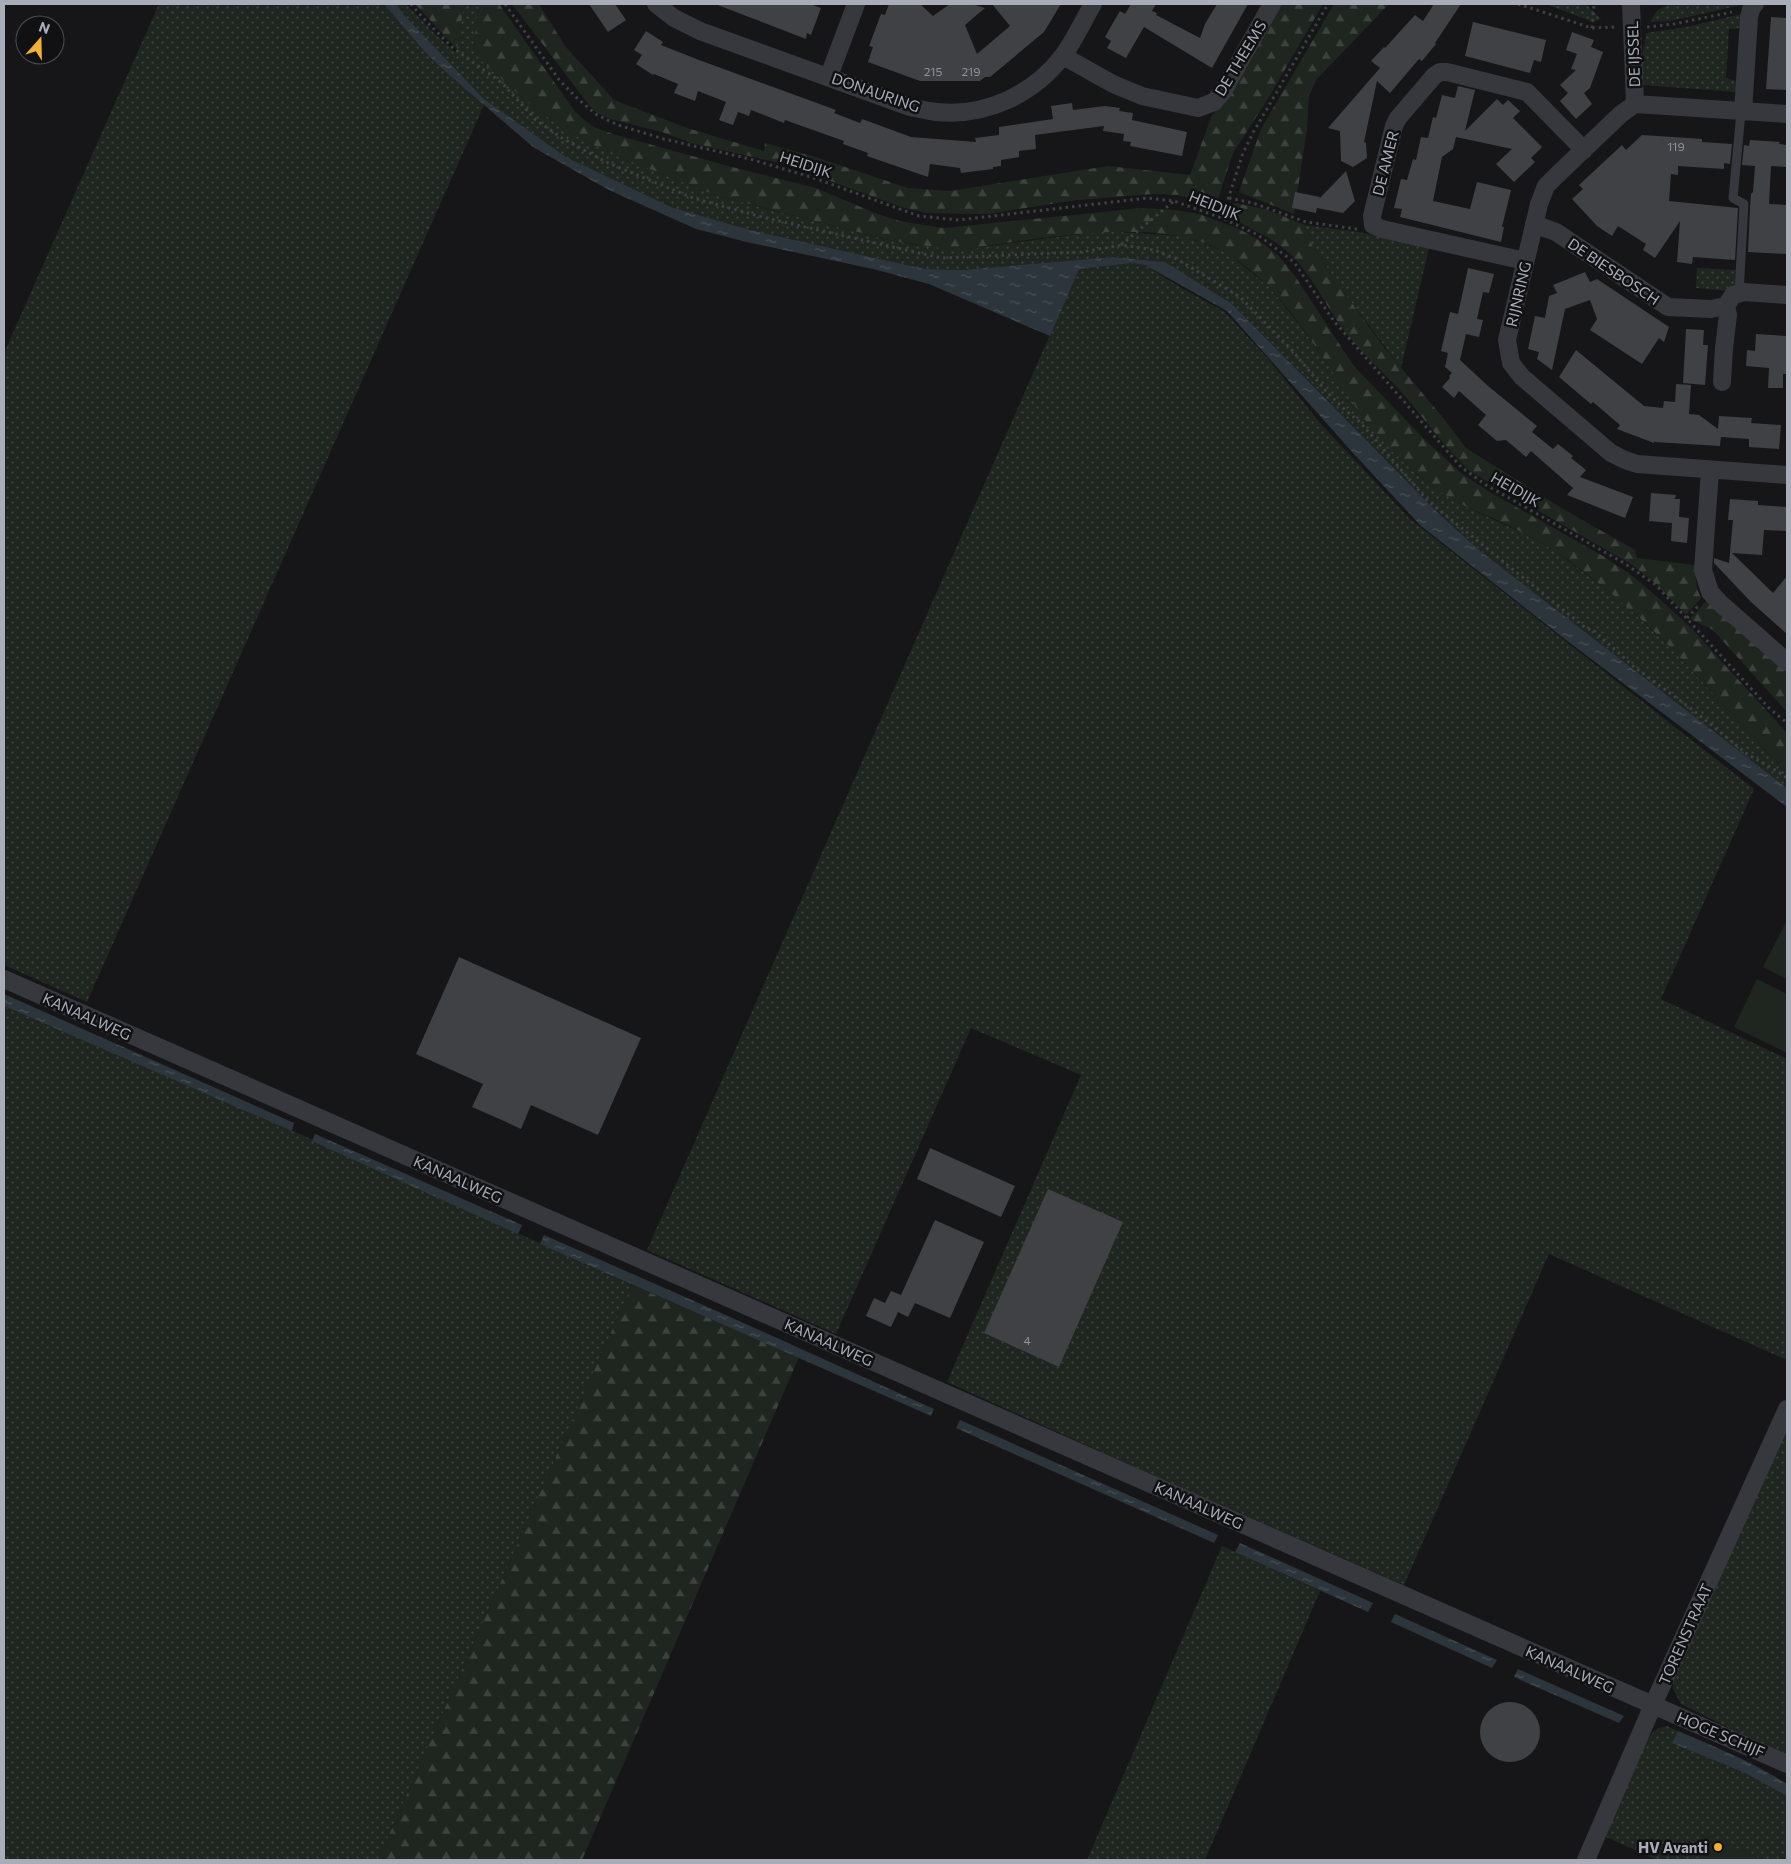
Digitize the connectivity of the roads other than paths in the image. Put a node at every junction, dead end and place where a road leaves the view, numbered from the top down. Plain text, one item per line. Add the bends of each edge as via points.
1 (656, 4) edge
2 (856, 4) edge
3 (1093, 4) edge
4 (1272, 4) edge
5 (1631, 4) edge
6 (1755, 4) edge
7 (1063, 56) junction
8 (830, 76) junction
9 (1635, 104) junction
10 (1742, 112) junction
11 (1787, 114) edge
12 (1584, 150) junction
13 (1534, 224) junction
14 (1525, 261) junction
15 (1739, 293) junction
16 (1787, 295) edge
17 (1726, 306) junction
18 (1722, 382) dead end
19 (1710, 470) junction
20 (1787, 475) edge
21 (1787, 662) edge
22 (4, 979) edge
23 (1787, 1409) edge
24 (1653, 1705) junction
25 (1787, 1764) edge
26 (1586, 1860) edge

1 - 8 street, DONAURING via 674,18 700,30
2 - 8 street
3 - 7 street, DONAURING
4 - 7 street, DE THEEMS via 1222,91 1214,102 1198,108 1142,96
5 - 9 street, DE IJSSEL
6 - 10 street via 1751,9
7 - 8 street, DONAURING via 1042,80 1021,94 974,111 938,112 910,107
9 - 10 street
9 - 12 street, RIJNRING
10 - 11 street
10 - 15 lane via 1733,198 1744,204
12 - 13 street, RIJNRING via 1546,186
12 - 14 street, DE AMER via 1527,92 1447,72 1440,72 1398,118 1372,216 1373,225
13 - 14 street, RIJNRING
13 - 17 street, DE BIESBOSCH via 1556,232 1668,307 1711,309
14 - 19 street, RIJNRING via 1507,340 1511,363 1522,377 1612,454 1638,464
15 - 16 street
15 - 17 street via 1733,295
17 - 18 street
19 - 20 street, RIJNRING
19 - 21 street via 1703,570 1706,584 1720,604
22 - 24 street, KANAALWEG
23 - 24 street, TORENSTRAAT
24 - 25 street, HOGE SCHIJF
24 - 26 street, TORENSTRAAT

